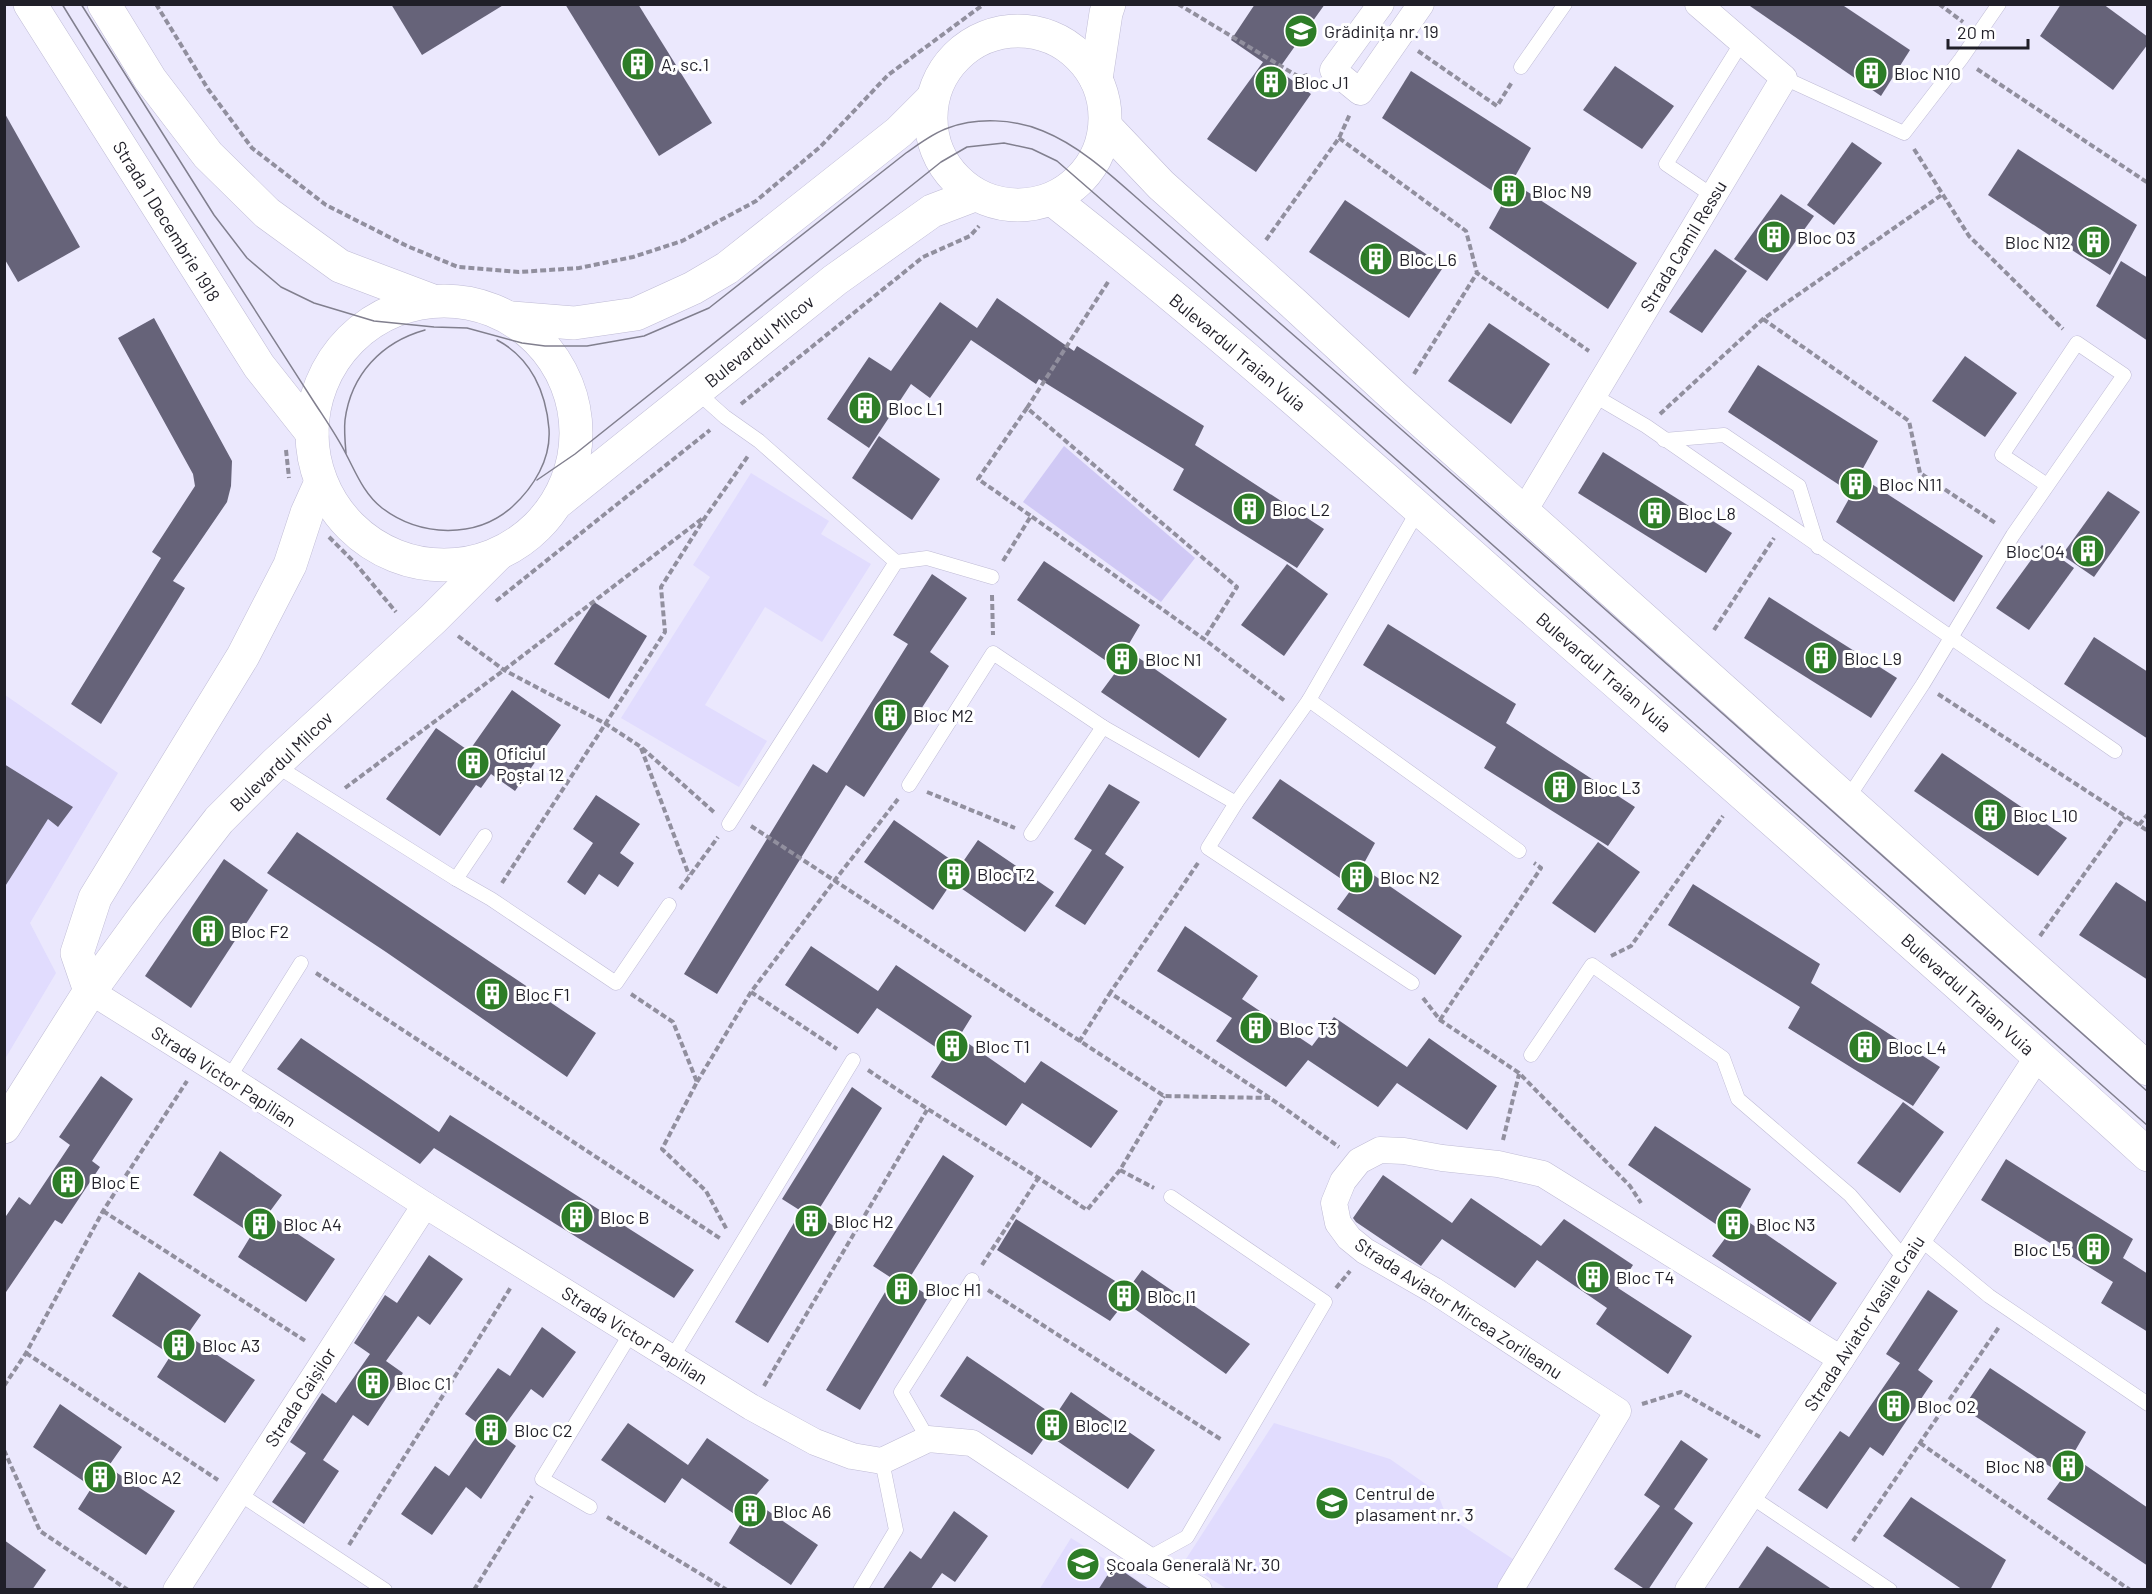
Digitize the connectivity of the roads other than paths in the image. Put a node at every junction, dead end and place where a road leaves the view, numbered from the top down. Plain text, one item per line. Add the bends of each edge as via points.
1 (30, 4) edge
2 (104, 4) edge
3 (1018, 4) edge
4 (1109, 4) edge
5 (1381, 4) edge
6 (1422, 4) edge
7 (1565, 4) edge
8 (1698, 4) edge
9 (1999, 4) edge
10 (990, 19) edge
11 (1742, 42) junction
12 (1521, 67) road end
13 (1784, 78) junction
14 (1096, 79) junction
15 (932, 100) junction
16 (1106, 127) junction
17 (1713, 196) junction
18 (986, 199) junction
19 (1052, 199) junction
20 (430, 300) junction
21 (512, 318) junction
22 (696, 392) junction
23 (1593, 395) junction
24 (299, 438) junction
25 (1664, 440) junction
26 (321, 482) junction
27 (2047, 485) junction
28 (556, 504) junction
29 (1419, 509) junction
30 (1524, 511) junction
31 (1818, 547) junction
32 (498, 554) junction
33 (896, 562) junction
34 (992, 577) road end
35 (1951, 638) junction
36 (1308, 700) junction
37 (1103, 727) junction
38 (2115, 751) dead end
39 (275, 764) junction
40 (909, 785) road end
41 (1846, 801) junction
42 (1236, 803) junction
43 (732, 820) road end
44 (1031, 834) road end
45 (485, 836) dead end
46 (1519, 851) road end
47 (456, 879) junction
48 (669, 905) road end
49 (301, 963) road end
50 (1412, 983) road end
51 (90, 991) junction
52 (1531, 1055) road end
53 (2038, 1056) junction
54 (853, 1060) road end
55 (2148, 1069) edge
56 (229, 1078) junction
57 (4, 1127) edge
58 (2148, 1155) edge
59 (1171, 1197) road end
60 (425, 1205) junction
61 (1920, 1239) junction
62 (1906, 1260) junction
63 (972, 1280) road end
64 (630, 1333) junction
65 (672, 1359) junction
66 (1841, 1359) junction
67 (2148, 1404) edge
68 (928, 1439) junction
69 (882, 1461) junction
70 (238, 1493) junction
71 (1749, 1496) junction
72 (590, 1507) road end
73 (1147, 1559) junction
74 (176, 1590) edge
75 (384, 1590) edge
76 (860, 1590) edge
77 (1199, 1590) edge
78 (1510, 1590) edge
79 (1688, 1590) edge
80 (1890, 1590) edge

1 - 24 main road, Strada 1 Decembrie 1918 via 259,366
2 - 20 main road via 150,79 208,155 267,213 340,266
3 - 10 main road
4 - 14 main road
5 - 6 street via 1333,70 1360,92
7 - 12 lane
8 - 11 street
9 - 13 lane via 1904,133
10 - 14 main road via 1055,38 1079,55
10 - 15 main road via 940,77
11 - 13 street
11 - 17 lane via 1666,164
13 - 17 street, Strada Camil Ressu
14 - 16 main road
15 - 18 main road via 932,136 941,162 950,175
15 - 21 main road via 890,139 727,268 693,288 636,314 574,323
16 - 19 main road via 1094,162 1079,181
16 - 30 main road via 1161,185
17 - 23 street, Strada Camil Ressu
18 - 19 main road via 1025,206
18 - 22 main road, Bulevardul Milcov via 932,211 835,280
19 - 29 main road, Bulevardul Traian Vuia via 1273,380
20 - 21 main road
20 - 24 main road via 401,307 374,321 347,343 327,371
21 - 28 main road via 545,346 572,396 575,454
22 - 28 main road, Bulevardul Milcov
22 - 33 lane via 759,441
23 - 25 lane
23 - 30 street, Strada Camil Ressu
24 - 26 main road via 314,457
25 - 31 lane
25 - 31 lane via 1724,435 1799,486
26 - 32 main road via 335,509 355,532 408,561 438,566 469,563
26 - 51 main road via 290,566 243,656 95,898 77,952
27 - 27 lane via 2124,375 2077,343 2002,455
27 - 35 lane
28 - 32 main road via 528,535
29 - 36 lane
29 - 53 main road, Bulevardul Traian Vuia
30 - 41 main road
31 - 35 lane
32 - 39 main road, Bulevardul Milcov
33 - 34 lane via 927,558
33 - 43 lane
35 - 38 lane
35 - 41 lane
36 - 42 lane
36 - 46 lane
37 - 40 lane via 993,653
37 - 42 lane
37 - 44 lane
39 - 47 lane
39 - 51 main road, Bulevardul Milcov via 219,820
41 - 55 main road
42 - 50 lane via 1208,848
45 - 47 lane
47 - 48 lane via 616,983
49 - 56 lane
51 - 56 street, Strada Victor Papilian
51 - 57 main road, Bulevardul Milcov
52 - 62 lane via 1592,965 1724,1058 1738,1099 1850,1195
53 - 58 main road, Bulevardul Traian Vuia
53 - 61 street, Strada Aviator Vasile Craiu
54 - 65 lane
56 - 60 street, Strada Victor Papilian
59 - 73 lane via 1325,1302 1187,1537
60 - 64 street, Strada Victor Papilian
60 - 70 street, Strada Caișilor
61 - 62 street, Strada Aviator Vasile Craiu
61 - 67 lane via 1989,1296
62 - 66 street, Strada Aviator Vasile Craiu
63 - 68 lane via 901,1392
64 - 65 street, Strada Victor Papilian
64 - 72 lane via 542,1479
65 - 69 street, Strada Victor Papilian via 815,1442 852,1456
66 - 71 street, Strada Aviator Vasile Craiu
66 - 78 street, Strada Aviator Mircea Zorileanu via 1543,1174 1404,1150 1380,1150 1359,1161 1343,1181 1334,1203 1338,1223 1349,1238 1618,1411
68 - 69 street
68 - 73 street via 972,1443
69 - 76 lane via 896,1530
70 - 74 street, Strada Caișilor
70 - 75 lane
71 - 79 street, Strada Aviator Vasile Craiu
71 - 80 lane
73 - 77 street

